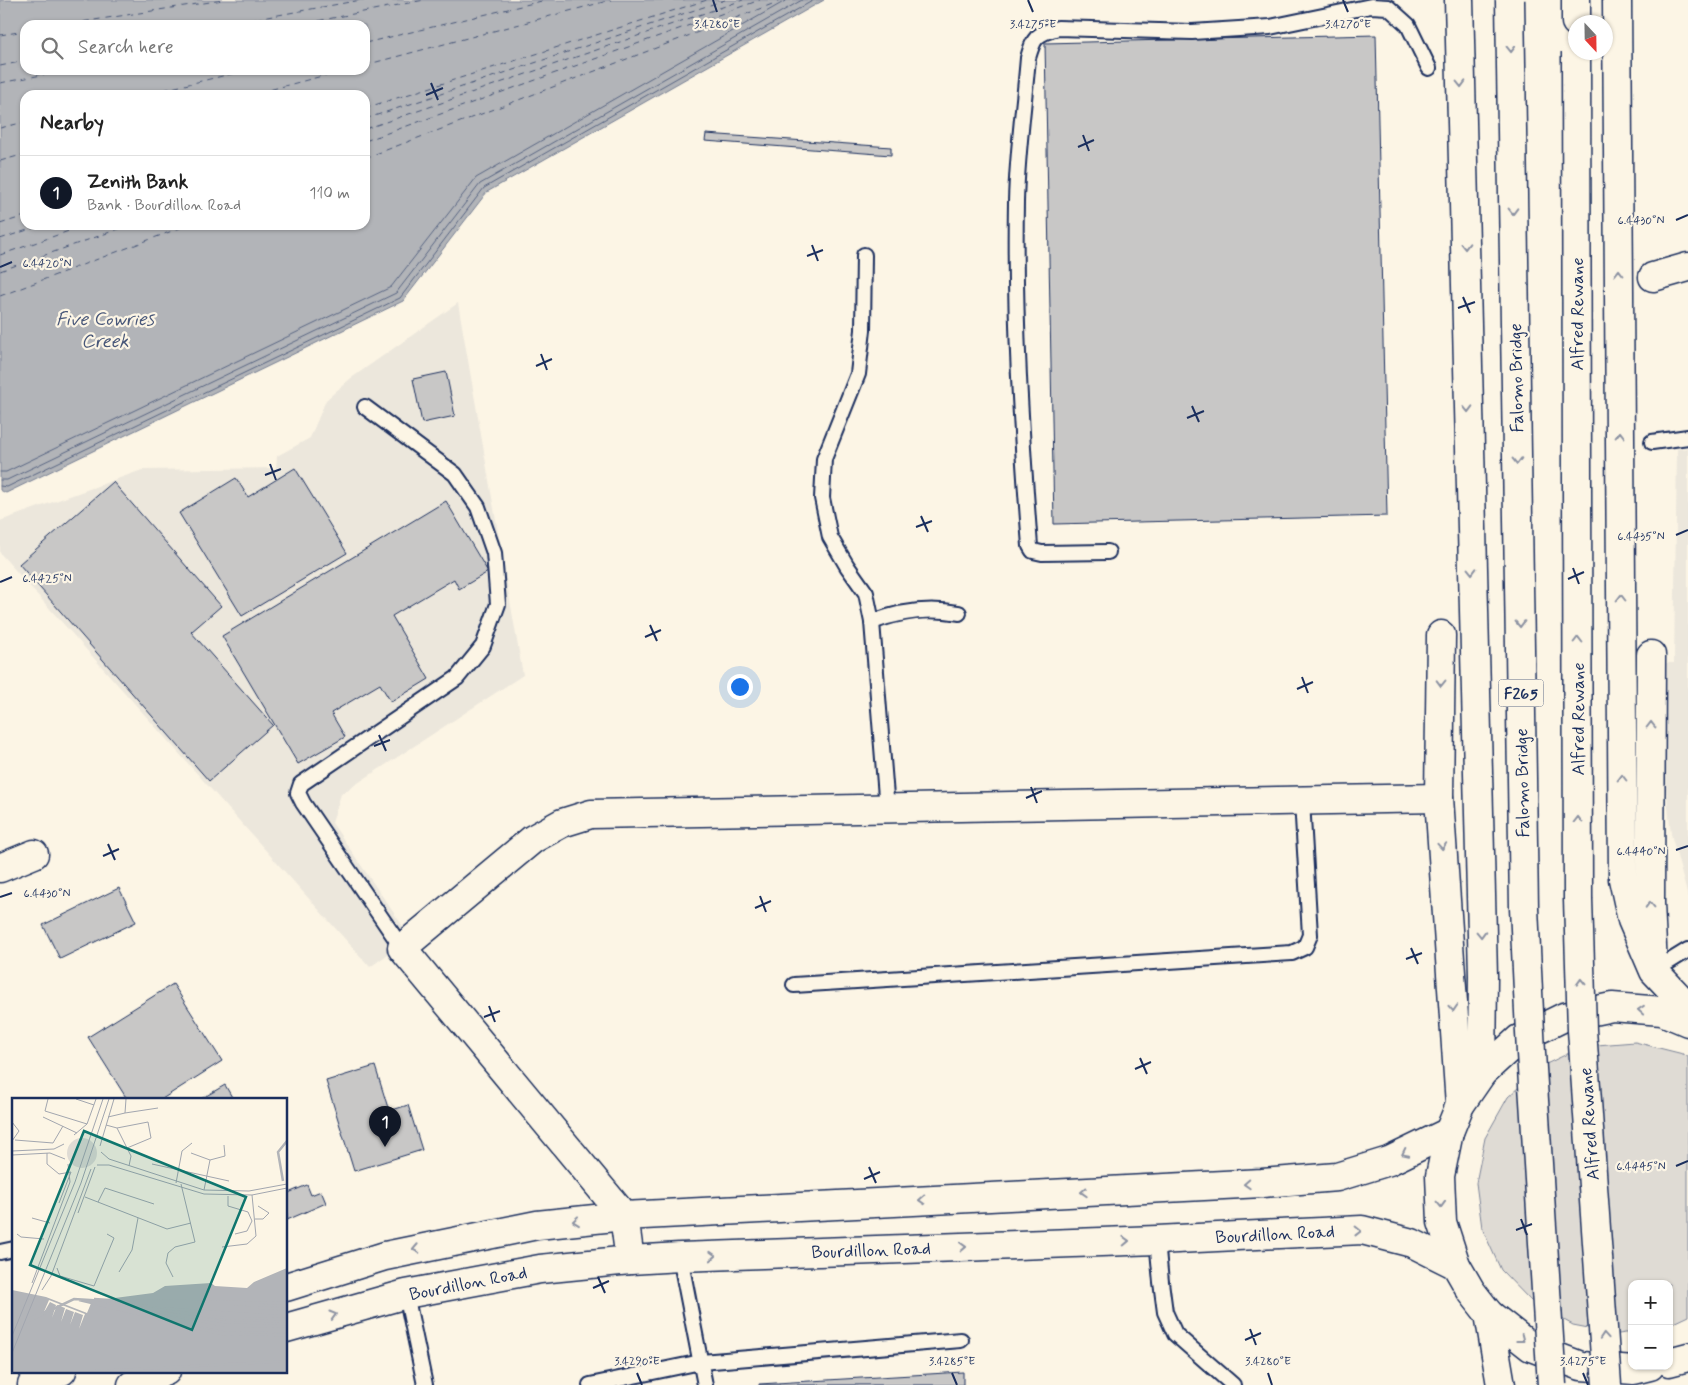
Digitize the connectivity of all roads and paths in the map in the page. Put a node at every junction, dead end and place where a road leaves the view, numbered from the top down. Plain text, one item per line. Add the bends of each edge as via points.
1 (1459, 0) edge
2 (1510, 0) edge
3 (1576, 0) edge
4 (1617, 0) edge
5 (1576, 15) edge
6 (1576, 60) edge
7 (1429, 68) dead end
8 (864, 255) dead end
9 (1688, 267) edge
10 (1653, 278) dead end
11 (365, 407) dead end
12 (1688, 437) edge
13 (1652, 442) dead end
14 (1108, 552) dead end
15 (959, 613) dead end
16 (872, 622) junction
17 (1441, 634) dead end
18 (1651, 655) dead end
19 (1439, 798) junction
20 (1302, 801) junction
21 (887, 809) junction
22 (34, 854) dead end
23 (0, 868) edge
24 (402, 948) junction
25 (1688, 950) edge
26 (1654, 971) junction
27 (794, 985) dead end
28 (1688, 1007) edge
29 (1688, 1022) edge
30 (1482, 1072) junction
31 (1460, 1105) junction
32 (1449, 1132) junction
33 (624, 1216) junction
34 (1158, 1240) junction
35 (680, 1257) junction
36 (630, 1260) junction
37 (1456, 1265) junction
38 (288, 1286) edge
39 (406, 1294) junction
40 (1489, 1314) junction
41 (288, 1327) edge
42 (961, 1340) dead end
43 (1688, 1357) edge
44 (1673, 1361) edge
45 (701, 1362) junction
46 (1628, 1370) edge
47 (60, 1372) edge
48 (164, 1372) edge
49 (32, 1385) edge
50 (132, 1385) edge
51 (426, 1385) edge
52 (590, 1385) edge
53 (705, 1385) edge
54 (1232, 1385) edge
55 (1501, 1385) edge
56 (1552, 1385) edge
57 (1607, 1385) edge

1 -> 30 main road via 1483,976
2 -> 56 main road, Falomo Bridge / F265, bridge via 1524,908
3 - 5 main road
26 -> 4 main road via 1632,920 1623,879
57 -> 6 main road, Alfred Rewane, bridge via 1582,1030 1578,899
7 - 14 lane via 1408,25 1388,8 1371,6 1270,27 1192,32 1058,28 1044,32 1033,41 1028,58 1016,199 1021,432 1030,546 1033,551 1042,553
8 - 16 lane via 863,330 858,374 824,459 822,498 830,537 866,593
9 - 10 main road
11 - 24 lane via 455,474 478,507 494,553 498,604 483,646 457,678 301,784 298,793
12 - 13 lane
15 - 16 lane via 913,610
16 - 21 lane
17 -> 19 main road
26 -> 18 main road via 1650,903
19 - 20 main road
19 -> 31 main road
20 - 21 main road
20 - 27 lane via 1310,934 1305,948 1292,952
21 - 24 main road via 591,814 533,839
22 - 23 main road
24 - 33 main road
25 - 26 lane
26 - 28 main road
29 -> 30 main road via 1662,1011 1612,1007 1564,1017 1519,1039
30 - 31 main road
31 - 32 main road
32 -> 33 main road via 1388,1161 1337,1177
32 -> 37 main road via 1440,1176 1442,1222
33 - 36 main road
33 -> 38 main road via 537,1225 385,1256
35 -> 34 main road, Bourdillon Road
34 -> 37 main road, Bourdillon Road via 1362,1230 1412,1243
34 - 54 lane via 1165,1312 1175,1334
35 - 36 main road, Bourdillon Road
35 - 45 lane
36 - 39 main road, Bourdillon Road via 540,1269
37 - 40 main road
41 -> 39 main road, Bourdillon Road
39 - 51 lane
40 -> 46 main road via 1531,1346 1581,1366
40 - 55 main road
42 - 45 lane
43 - 44 main road
45 - 52 lane
45 - 53 lane
47 - 49 main road
48 - 50 main road

